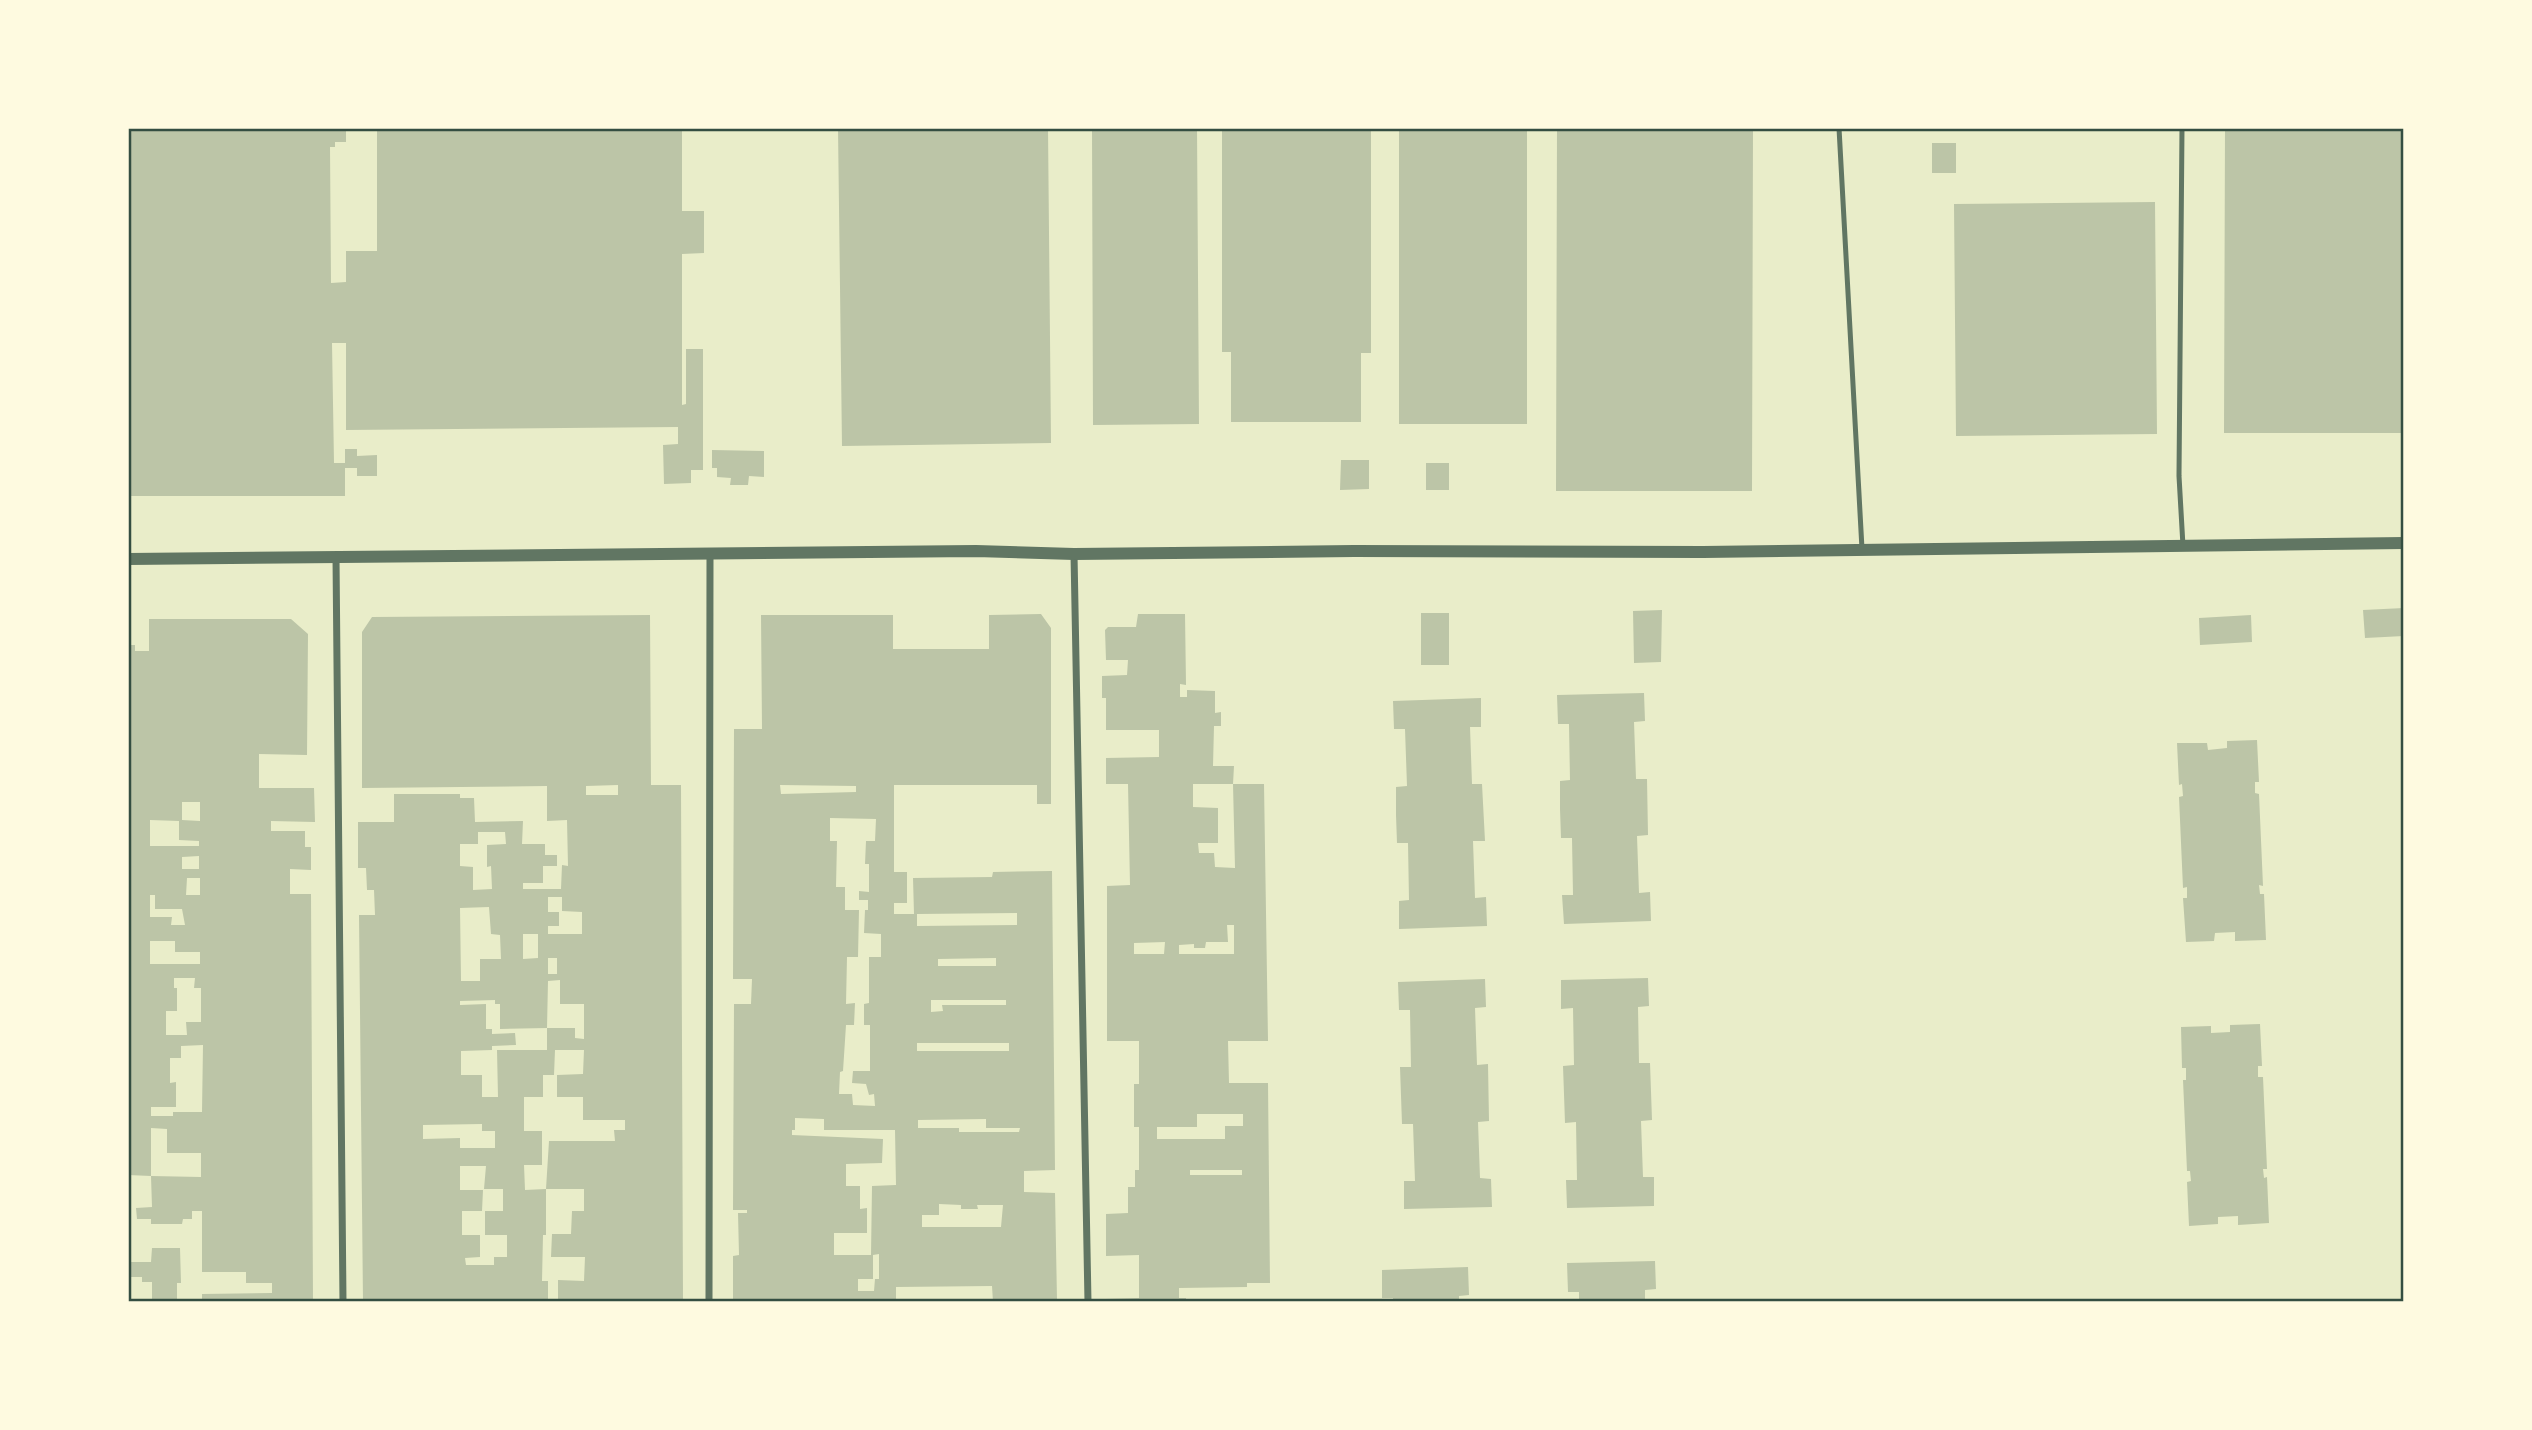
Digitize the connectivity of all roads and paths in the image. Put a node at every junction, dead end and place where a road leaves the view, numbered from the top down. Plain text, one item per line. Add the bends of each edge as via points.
1 (1839, 128) edge
2 (2182, 128) edge
3 (2404, 543) edge
4 (2183, 546) junction
5 (1862, 549) junction
6 (710, 554) junction
7 (1074, 554) junction
8 (336, 557) junction
9 (128, 559) edge
10 (343, 1302) edge
11 (709, 1302) edge
12 (1088, 1302) edge

1 - 5 lane
2 - 4 lane via 2179,476
3 - 4 street
4 - 5 street
5 - 7 street
6 - 7 street
6 - 8 street
6 - 11 street
7 - 12 street
8 - 9 street
8 - 10 street

